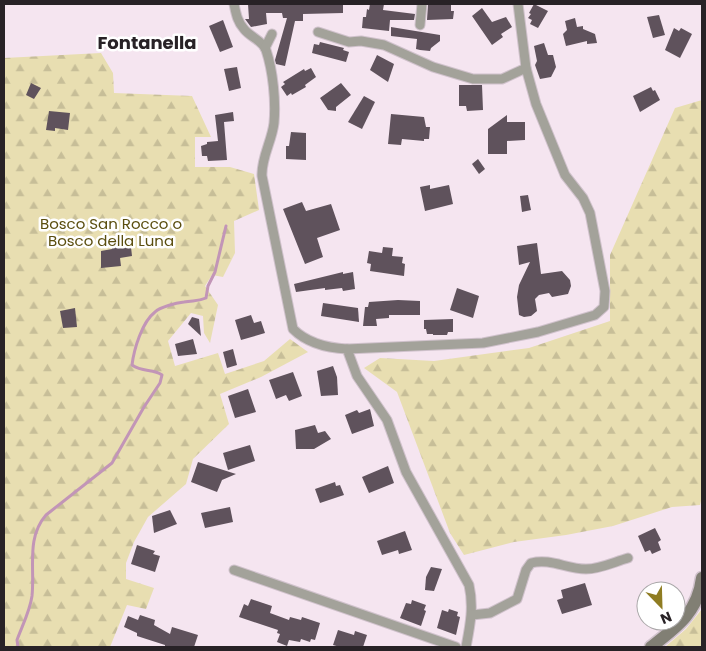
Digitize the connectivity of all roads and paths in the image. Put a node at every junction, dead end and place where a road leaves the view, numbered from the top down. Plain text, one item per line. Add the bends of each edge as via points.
1 (234, 4) edge
2 (422, 4) edge
3 (518, 4) edge
4 (420, 25) dead end
5 (318, 32) dead end
6 (272, 34) dead end
7 (265, 48) junction
8 (526, 68) junction
9 (347, 349) junction
10 (628, 558) dead end
11 (234, 570) dead end
12 (702, 578) edge
13 (472, 615) junction
14 (456, 647) edge
15 (466, 647) edge
16 (651, 647) edge

1 - 7 street via 242,26
2 - 4 street
3 - 8 street
5 - 8 street via 349,42 384,45 433,68 473,79 502,79
6 - 7 street
7 - 9 street via 274,124 261,168 293,329 301,337 329,348
8 - 9 street via 554,150 590,213 605,291 604,307 595,315 506,340
9 - 13 street via 366,392 382,411 406,472 468,586
10 - 13 street via 585,569 552,562 531,563 517,599 490,613
11 - 14 street
12 - 16 street via 700,593 686,618
13 - 15 street

